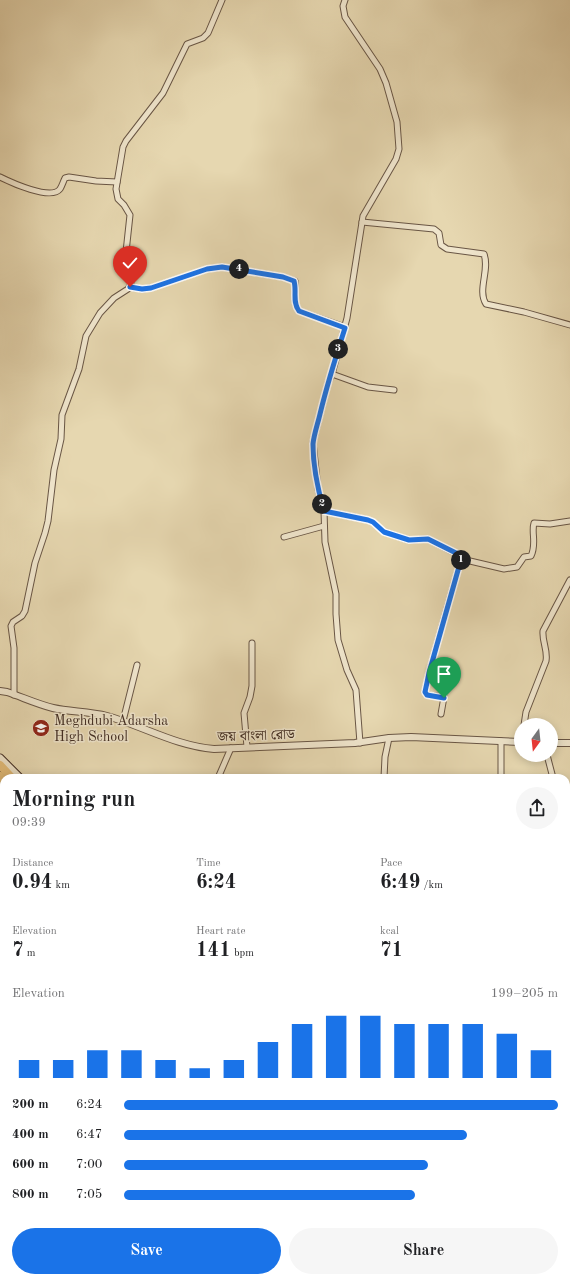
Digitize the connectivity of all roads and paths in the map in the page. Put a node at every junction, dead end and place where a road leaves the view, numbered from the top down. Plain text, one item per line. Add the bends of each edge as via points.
1 (222, 0) edge
2 (345, 0) edge
3 (0, 177) edge
4 (117, 182) junction
5 (362, 222) junction
6 (130, 287) junction
7 (570, 325) edge
8 (345, 328) junction
9 (332, 374) junction
10 (394, 390) dead end
11 (324, 511) junction
12 (570, 521) edge
13 (324, 526) junction
14 (284, 537) dead end
15 (462, 556) junction
16 (570, 580) edge
17 (252, 643) dead end
18 (137, 665) dead end
19 (0, 691) edge
20 (14, 695) junction
21 (441, 714) dead end
22 (525, 718) edge
23 (123, 721) junction
24 (389, 738) junction
25 (501, 741) junction
26 (514, 742) edge
27 (360, 743) junction
28 (558, 743) edge
29 (570, 743) edge
30 (231, 748) junction
31 (247, 748) junction
32 (0, 758) edge
33 (549, 762) edge
34 (0, 765) edge
35 (8, 774) edge
36 (16, 774) edge
37 (220, 774) edge
38 (384, 774) edge
39 (501, 774) edge
40 (552, 774) edge

1 - 4 street via 208,33 204,38 187,44 163,93 126,141
2 - 5 street via 345,17 380,69 397,122 399,149 396,159
3 - 4 street via 45,193 60,190 65,178 69,177
4 - 6 street via 118,199 130,215 126,252
5 - 7 street via 434,229 439,233 441,245 447,249 484,254 483,298 486,304
5 - 8 street
6 - 8 street via 151,288 207,269 222,267 283,277 294,281 295,302 299,311
6 - 20 street via 114,298 93,323 86,336 79,369 64,406 47,528 35,563 25,611 11,626 14,648
8 - 9 street
9 - 10 street via 365,386
9 - 11 street via 313,442 317,481
11 - 13 street
11 - 15 street via 368,520 384,532 405,539 428,539
12 - 15 street via 534,524 532,554 524,557 514,569 490,566
13 - 14 street
13 - 27 street via 336,594 338,640 356,690
15 - 21 street via 425,692 427,695 444,697
16 - 22 street via 543,631 546,661
17 - 31 street via 252,686 244,713
18 - 23 street
19 - 20 street, জয় বাংলা রোড
20 - 23 street, জয় বাংলা রোড via 52,708 94,713
23 - 30 street, জয় বাংলা রোড via 191,746
24 - 25 street, জয় বাংলা রোড
24 - 27 street, জয় বাংলা রোড
24 - 38 street
25 - 26 street, জয় বাংলা রোড
25 - 39 street
27 - 31 street, জয় বাংলা রোড
28 - 29 street
30 - 31 street, জয় বাংলা রোড
30 - 37 street
32 - 36 main road
33 - 40 street
34 - 35 highway

